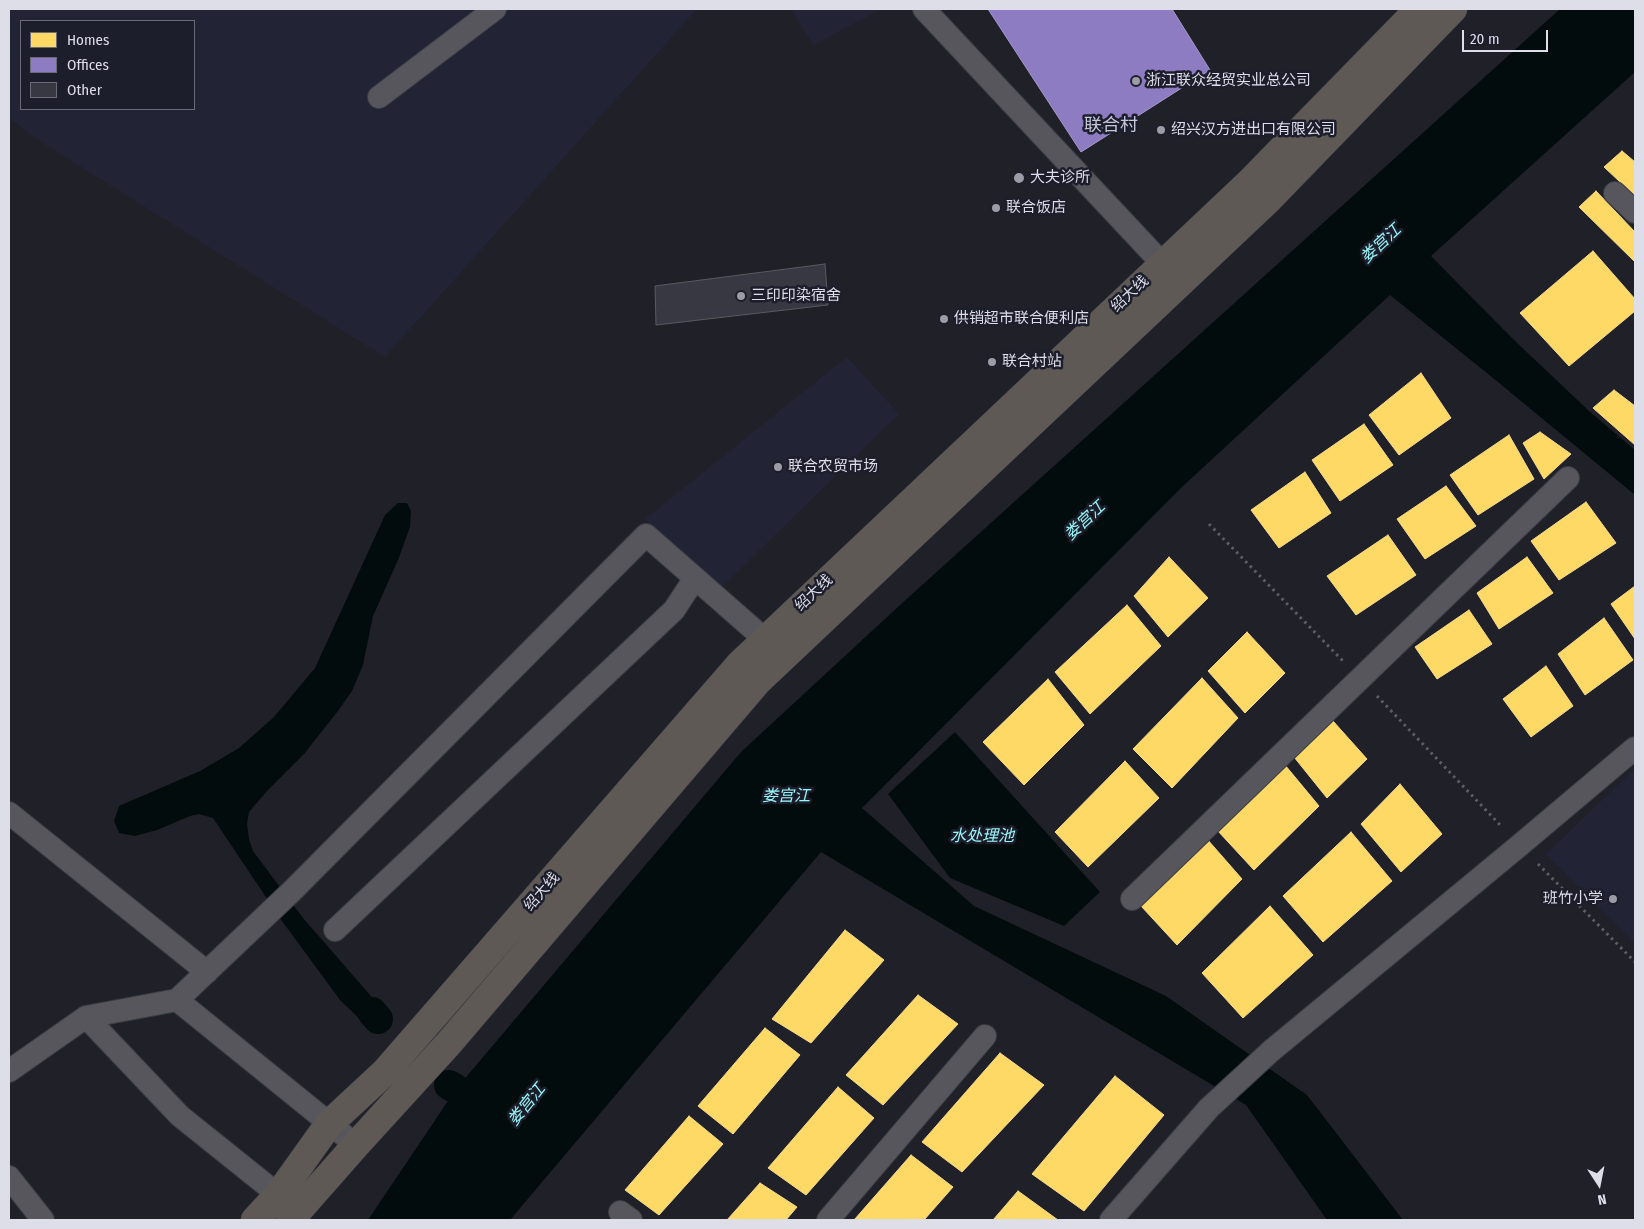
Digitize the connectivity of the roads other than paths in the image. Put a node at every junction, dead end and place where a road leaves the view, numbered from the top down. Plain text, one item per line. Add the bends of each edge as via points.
1 (496, 9) edge
2 (924, 9) edge
3 (1419, 9) edge
4 (1453, 9) edge
5 (380, 97) dead end
6 (1615, 193) dead end
7 (1635, 212) edge
8 (1172, 273) junction
9 (1568, 478) dead end
10 (695, 578) junction
11 (775, 648) junction
12 (1635, 748) edge
13 (9, 813) edge
14 (1132, 899) dead end
15 (335, 930) dead end
16 (207, 972) junction
17 (177, 1000) junction
18 (86, 1017) junction
19 (985, 1036) dead end
20 (9, 1071) edge
21 (329, 1124) junction
22 (356, 1145) junction
23 (9, 1177) edge
24 (289, 1209) edge
25 (43, 1220) edge
26 (256, 1220) edge
27 (828, 1220) edge
28 (1111, 1220) edge

1 - 5 street
2 - 8 street
3 - 8 main road, 绍大线 via 1250,182
4 - 8 main road, 绍大线 via 1268,200
6 - 7 street
8 - 11 main road, 绍大线
9 - 14 street
10 - 11 street
10 - 15 street via 674,610
10 - 16 street via 646,535 292,892
11 - 21 main road, 绍大线 via 740,664 384,1072
11 - 22 main road, 绍大线 via 758,681 449,1043
12 - 28 street via 1271,1051 1209,1108
13 - 16 street
16 - 17 street
17 - 18 street
17 - 21 street
18 - 20 street
18 - 24 street via 180,1116
19 - 27 street
21 - 22 street
21 - 24 main road, 绍大线
22 - 24 main road, 绍大线
23 - 25 street
24 - 26 main road, 绍大线

